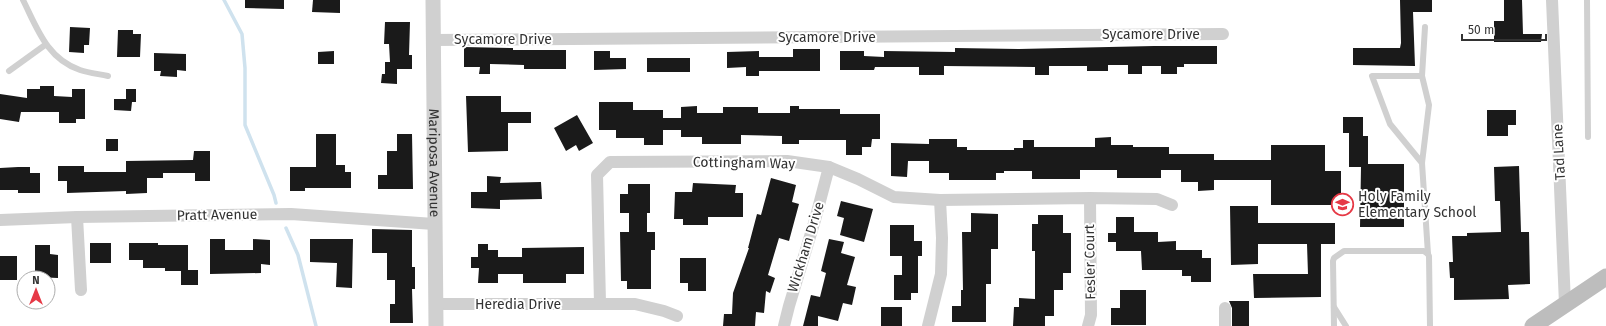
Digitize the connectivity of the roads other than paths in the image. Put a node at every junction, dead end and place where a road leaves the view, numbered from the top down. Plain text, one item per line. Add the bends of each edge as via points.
1 (22, 0) edge
2 (432, 0) edge
3 (1552, 0) edge
4 (1587, 0) edge
5 (1425, 27) dead end
6 (1223, 34) dead end
7 (432, 40) junction
8 (45, 45) junction
9 (9, 71) dead end
10 (108, 76) dead end
11 (1422, 76) junction
12 (1588, 137) dead end
13 (1422, 163) junction
14 (829, 167) junction
15 (1090, 198) junction
16 (940, 200) junction
17 (1172, 205) dead end
18 (77, 217) junction
19 (0, 220) edge
20 (434, 224) junction
21 (1428, 254) junction
22 (1606, 278) edge
23 (81, 290) dead end
24 (600, 303) junction
25 (435, 304) junction
26 (1565, 304) junction
27 (1334, 306) junction
28 (1225, 308) dead end
29 (677, 316) dead end
30 (436, 326) edge
31 (784, 326) edge
32 (928, 326) edge
33 (1088, 326) edge
34 (1225, 326) edge
35 (1334, 326) edge
36 (1346, 326) edge
37 (1430, 326) edge
38 (1533, 326) edge

1 - 8 lane
2 - 7 street, Mariposa Avenue
3 - 26 street, Tad Lane
4 - 12 lane
5 - 11 lane
6 - 7 street, Sycamore Drive
7 - 20 street, Mariposa Avenue
8 - 9 lane
8 - 10 lane via 63,62 80,71
11 - 13 lane via 1429,105
11 - 13 lane via 1372,76 1390,124
13 - 21 lane
14 - 16 street, Cottingham Way via 894,197
14 - 24 street, Cottingham Way via 787,161 610,162 597,174
14 - 31 street, Wickham Drive
15 - 16 street, Cottingham Way
15 - 17 street, Cottingham Way via 1157,199
15 - 33 street, Fesler Court via 1091,315
16 - 32 street via 941,274
18 - 19 street, Pratt Avenue
18 - 20 street, Pratt Avenue via 291,214
18 - 23 street
20 - 25 street, Mariposa Avenue
21 - 27 lane via 1424,251 1341,252 1333,261
21 - 37 lane
22 - 26 main road
24 - 25 street, Heredia Drive
24 - 29 street, Heredia Drive via 635,304
25 - 30 street, Mariposa Avenue
26 - 38 main road
27 - 35 lane
27 - 36 lane
28 - 34 street

